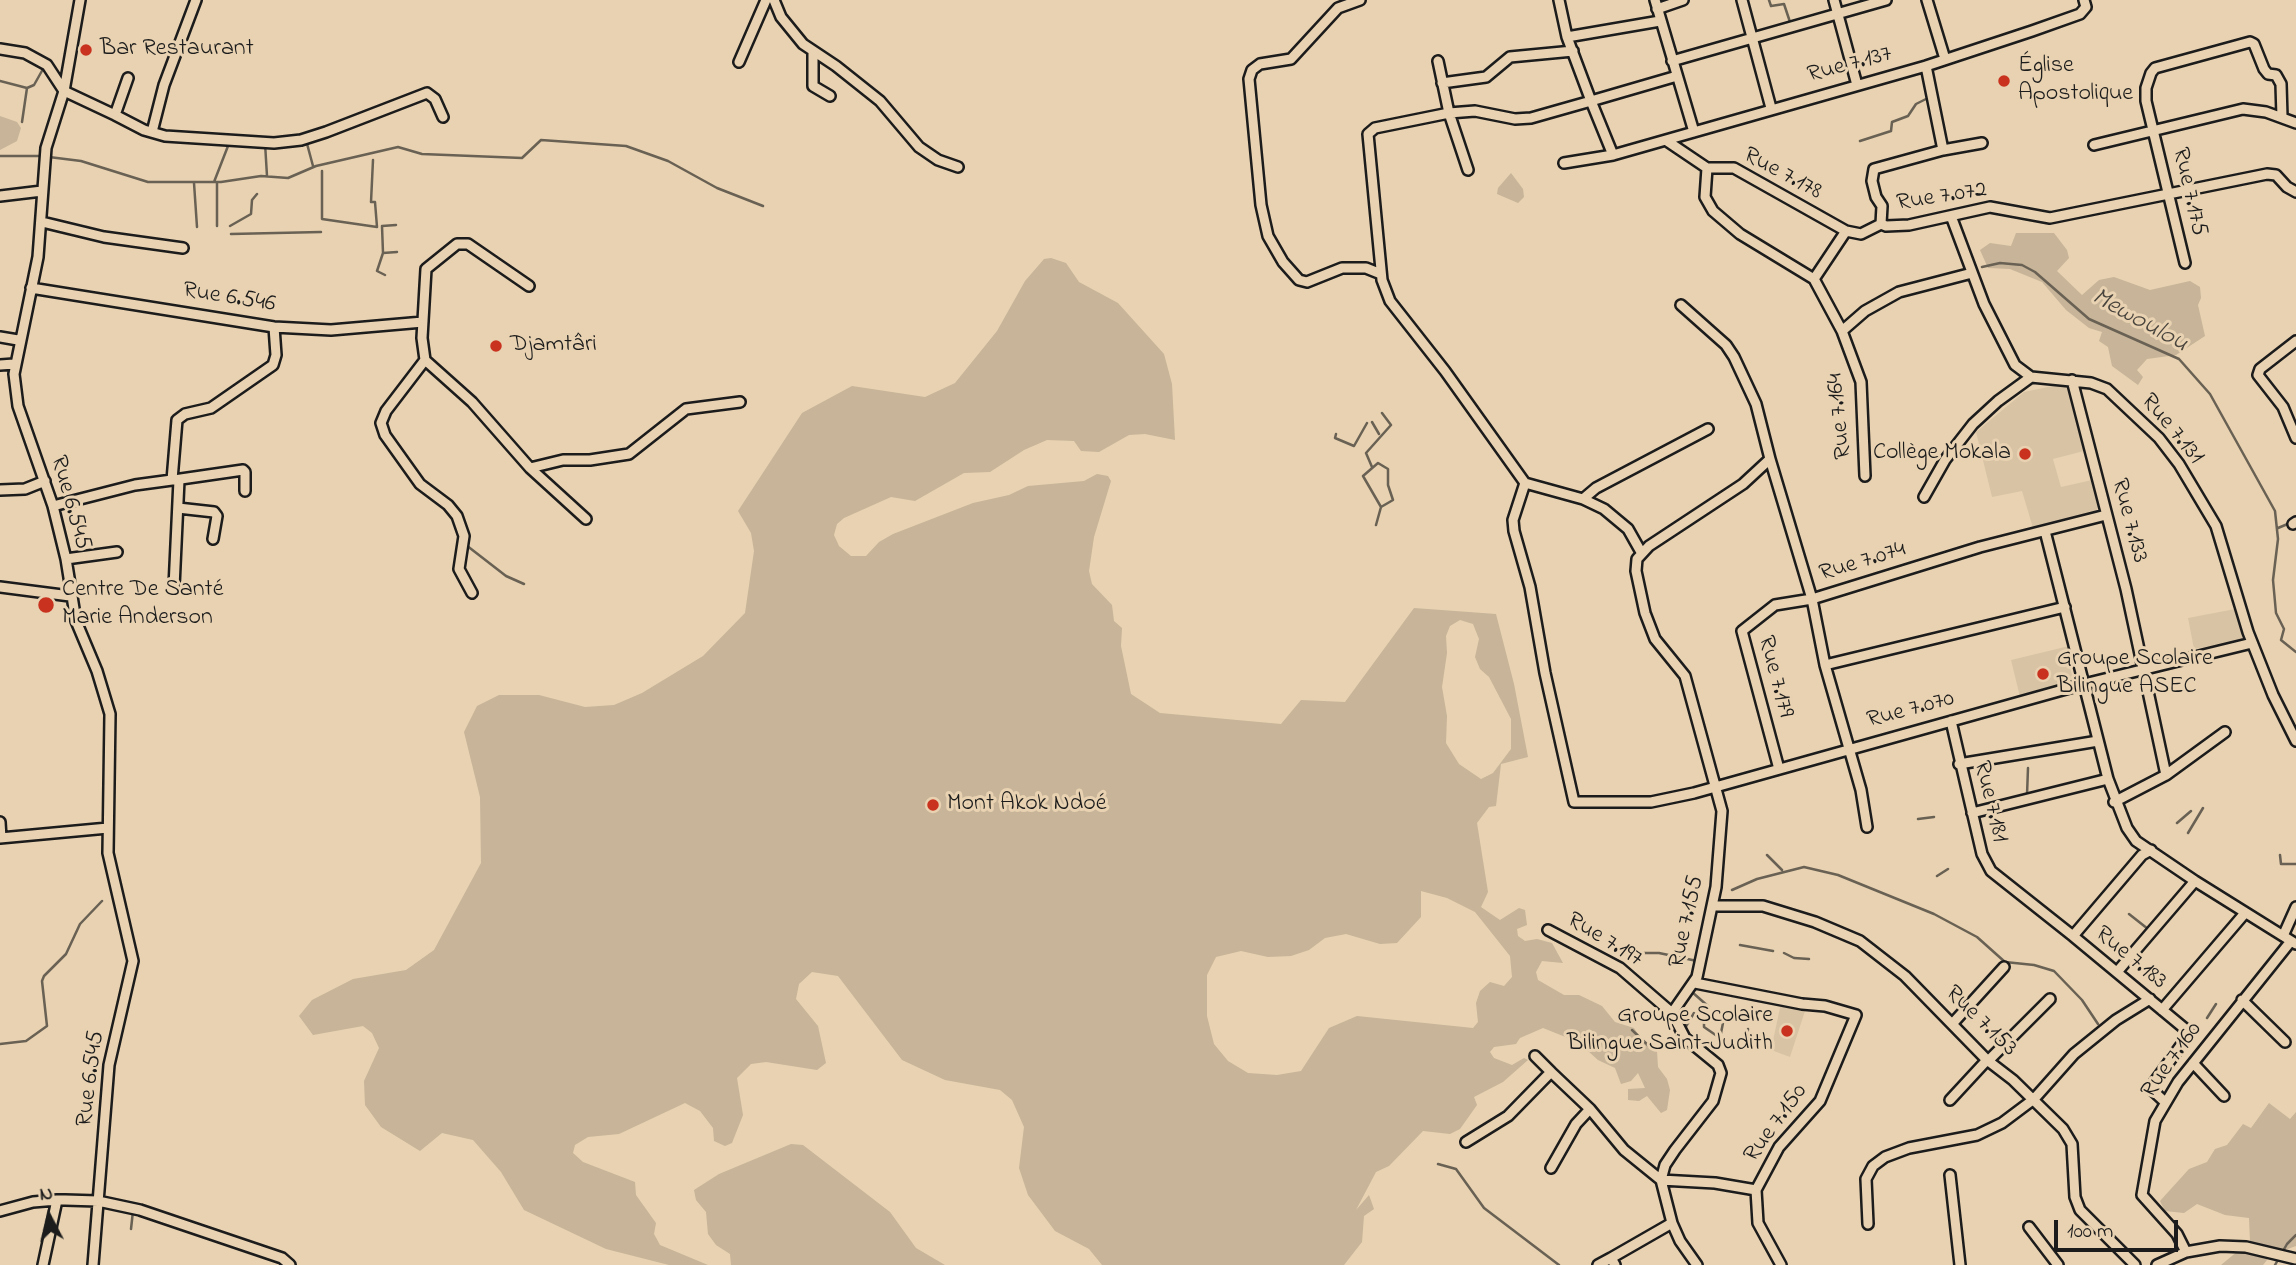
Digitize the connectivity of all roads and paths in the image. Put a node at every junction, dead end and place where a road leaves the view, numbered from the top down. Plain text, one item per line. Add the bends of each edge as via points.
1 (80, 0) edge
2 (196, 0) edge
3 (766, 0) edge
4 (774, 0) edge
5 (1360, 0) edge
6 (1559, 0) edge
7 (1684, 0) edge
8 (1742, 0) edge
9 (1834, 0) edge
10 (1886, 0) edge
11 (1927, 0) edge
12 (2084, 0) edge
13 (1337, 4) edge
14 (1656, 4) edge
15 (1838, 14) junction
16 (1660, 22) junction
17 (1753, 36) junction
18 (1567, 37) junction
19 (0, 49) edge
20 (813, 51) junction
21 (1573, 51) junction
22 (1945, 59) junction
23 (1438, 61) dead end
24 (1672, 61) junction
25 (740, 62) dead end
26 (1926, 66) junction
27 (1677, 76) junction
28 (128, 78) dead end
29 (1442, 83) junction
30 (1857, 85) junction
31 (64, 91) junction
32 (830, 96) dead end
33 (1591, 101) junction
34 (1771, 108) junction
35 (1449, 113) junction
36 (115, 115) junction
37 (443, 117) dead end
38 (2282, 117) junction
39 (2296, 123) edge
40 (2154, 129) junction
41 (152, 132) junction
42 (1694, 132) junction
43 (1667, 141) junction
44 (1982, 143) dead end
45 (2094, 145) dead end
46 (1943, 150) junction
47 (1612, 155) junction
48 (1564, 163) dead end
49 (958, 167) dead end
50 (1707, 168) junction
51 (1468, 170) dead end
52 (42, 191) junction
53 (2167, 192) junction
54 (2296, 192) edge
55 (0, 196) edge
56 (1951, 216) junction
57 (42, 222) junction
58 (1881, 223) junction
59 (1846, 231) junction
60 (183, 248) dead end
61 (2185, 263) dead end
62 (1972, 273) junction
63 (1381, 274) junction
64 (1814, 279) junction
65 (529, 286) dead end
66 (32, 288) junction
67 (1681, 305) dead end
68 (422, 322) junction
69 (274, 327) junction
70 (1842, 331) junction
71 (0, 337) edge
72 (18, 340) junction
73 (2296, 341) edge
74 (425, 360) junction
75 (14, 364) junction
76 (0, 365) edge
77 (2031, 377) junction
78 (2072, 380) junction
79 (740, 402) dead end
80 (1708, 429) dead end
81 (2296, 438) edge
82 (1770, 459) junction
83 (530, 468) junction
84 (1865, 476) dead end
85 (176, 480) junction
86 (45, 481) junction
87 (1525, 483) junction
88 (0, 490) edge
89 (245, 491) dead end
90 (1924, 498) dead end
91 (1584, 499) junction
92 (53, 506) junction
93 (178, 508) junction
94 (2106, 515) junction
95 (586, 519) dead end
96 (2045, 531) junction
97 (213, 539) dead end
98 (117, 552) dead end
99 (1641, 552) junction
100 (66, 559) junction
101 (0, 587) edge
102 (174, 587) dead end
103 (472, 593) dead end
104 (71, 596) junction
105 (1812, 599) junction
106 (2064, 607) junction
107 (2252, 643) junction
108 (1825, 665) junction
109 (2144, 671) junction
110 (2084, 684) junction
111 (1951, 721) junction
112 (2225, 732) dead end
113 (2098, 740) junction
114 (2296, 741) edge
115 (1847, 748) junction
116 (1959, 764) junction
117 (1779, 769) junction
118 (2166, 775) junction
119 (2108, 779) junction
120 (1716, 788) junction
121 (2114, 802) junction
122 (1972, 813) junction
123 (0, 822) edge
124 (1867, 827) dead end
125 (108, 828) junction
126 (1, 838) edge
127 (2151, 850) junction
128 (2195, 881) junction
129 (1713, 906) junction
130 (2296, 907) edge
131 (2245, 913) junction
132 (1548, 930) dead end
133 (2073, 936) junction
134 (2290, 940) edge
135 (2004, 967) dead end
136 (2117, 972) junction
137 (1695, 983) junction
138 (2050, 999) dead end
139 (2150, 999) junction
140 (2242, 1000) junction
141 (2162, 1010) junction
142 (1672, 1013) junction
143 (1953, 1023) junction
144 (2285, 1042) dead end
145 (1535, 1056) dead end
146 (1988, 1060) junction
147 (2193, 1063) junction
148 (1551, 1072) junction
149 (2224, 1096) dead end
150 (2034, 1099) junction
151 (1950, 1100) dead end
152 (2165, 1102) junction
153 (1590, 1110) junction
154 (1466, 1142) dead end
155 (1551, 1168) dead end
156 (1950, 1175) dead end
157 (1661, 1180) junction
158 (1756, 1190) junction
159 (57, 1200) junction
160 (98, 1201) junction
161 (0, 1211) edge
162 (1672, 1223) junction
163 (1868, 1224) dead end
164 (2029, 1227) dead end
165 (2186, 1252) junction
166 (2296, 1259) edge
167 (1613, 1262) edge
168 (43, 1265) edge
169 (93, 1265) edge
170 (290, 1265) edge
171 (1598, 1265) edge
172 (1697, 1265) edge
173 (1781, 1265) edge
174 (1960, 1265) edge
175 (2058, 1265) edge
176 (2135, 1265) edge
177 (2157, 1265) edge

1 - 31 street, Rue 6.545
2 - 41 street
3 - 25 street
4 - 20 street via 781,16
5 - 13 street
6 - 18 street
7 - 14 street
8 - 17 street
9 - 15 street
10 - 15 street
11 - 22 street
12 - 22 street, Rue 7.137 via 2086,7 2080,14
13 - 63 street via 1291,58 1252,70 1249,79 1261,205 1268,236 1299,280 1307,282 1342,268 1366,268
14 - 16 street
15 - 17 street
15 - 30 street
16 - 18 street
16 - 24 street
17 - 24 street
17 - 34 street
18 - 21 street
19 - 31 street via 47,65
20 - 32 street via 813,86
20 - 49 street via 880,101 919,147
21 - 29 street via 1510,57 1486,77
21 - 33 street
22 - 26 street, Rue 7.137
23 - 29 street
24 - 27 street
26 - 30 street, Rue 7.137
26 - 46 street, Rue 7.072
27 - 33 street
27 - 42 street
28 - 36 street
29 - 35 street
30 - 34 street, Rue 7.137
31 - 36 street
31 - 52 street, Rue 6.545 via 46,148
33 - 35 street via 1531,118 1475,111
33 - 47 street
34 - 42 street, Rue 7.137
35 - 51 street
35 - 63 street via 1375,128 1368,134
36 - 41 street
37 - 41 street via 427,93 378,115 287,142 237,142
38 - 39 street
38 - 40 street via 2243,109
38 - 40 street, Rue 7.175 via 2281,84 2264,69 2250,42 2155,68 2145,94
40 - 45 street
40 - 53 street, Rue 7.175
42 - 43 street, Rue 7.137
43 - 47 street, Rue 7.137
43 - 50 street, Rue 7.178
44 - 46 street
46 - 58 street, Rue 7.072 via 1874,169 1872,181 1882,206
47 - 48 street, Rue 7.137
50 - 59 street, Rue 7.178 via 1734,168
50 - 64 street via 1706,197 1713,211 1740,234
52 - 55 street
52 - 57 street, Rue 6.545
53 - 54 street, Rue 7.072 via 2267,174 2276,175
53 - 56 street, Rue 7.072 via 2050,218 1999,207
53 - 61 street, Rue 7.175
56 - 58 street, Rue 7.072 via 1909,225
56 - 62 street
57 - 60 street via 104,237
57 - 66 street, Rue 6.545
58 - 59 street via 1861,234
59 - 64 street
62 - 70 street via 1899,292 1865,311
62 - 77 street via 2005,350
63 - 87 street via 1390,301
64 - 70 street, Rue 7.164
65 - 68 street via 461,243 426,270
66 - 69 street, Rue 6.546
66 - 72 street, Rue 6.545
67 - 82 street via 1734,357 1756,404
68 - 69 street, Rue 6.546 via 331,330
68 - 74 street
69 - 85 street via 273,365 211,408 177,420
70 - 84 street, Rue 7.164 via 1861,382
71 - 72 street
72 - 75 street, Rue 6.545
73 - 81 street via 2258,372 2287,414
74 - 83 street via 481,411
74 - 103 street via 381,424 420,484 457,516 464,536 459,569
75 - 76 street
75 - 86 street, Rue 6.545 via 18,406
77 - 78 street, Rue 7.131
77 - 90 street via 1973,424
78 - 94 street, Rue 7.133
78 - 107 street, Rue 7.131 via 2091,383 2118,397 2179,464 2216,526
79 - 83 street via 686,409 629,454
80 - 91 street via 1596,488
82 - 99 street via 1743,484
82 - 105 street
83 - 95 street
85 - 89 street via 243,470
85 - 92 street via 135,485
85 - 93 street
86 - 88 street via 25,489
86 - 92 street, Rue 6.545
87 - 91 street
87 - 120 street, Rue 7.070 via 1513,520 1574,802 1651,802
91 - 99 street via 1618,519
92 - 100 street, Rue 6.545
93 - 97 street via 214,512
93 - 102 street
94 - 96 street, Rue 7.074
94 - 109 street, Rue 7.133
96 - 105 street, Rue 7.074
96 - 106 street
98 - 100 street
99 - 120 street, Rue 7.155 via 1636,570 1645,613 1655,639 1685,676
100 - 104 street, Rue 6.545
101 - 104 street
104 - 125 street, Rue 6.545 via 110,715
105 - 108 street, Rue 7.074
105 - 117 street, Rue 7.179 via 1775,605 1742,631
106 - 108 street
106 - 110 street
107 - 109 street, Rue 7.070
107 - 114 street, Rue 7.131
108 - 115 street, Rue 7.074
109 - 110 street, Rue 7.070
109 - 118 street, Rue 7.133
110 - 111 street, Rue 7.070
110 - 113 street
111 - 115 street, Rue 7.070
111 - 116 street, Rue 7.181
112 - 118 street
113 - 116 street
113 - 119 street
115 - 117 street, Rue 7.070
115 - 124 street, Rue 7.074
116 - 122 street, Rue 7.181
117 - 120 street, Rue 7.070
118 - 121 street
119 - 121 street
119 - 122 street
120 - 129 street, Rue 7.155 via 1723,826
121 - 127 street via 2132,834
122 - 133 street, Rue 7.181 via 1991,871
123 - 126 street
125 - 126 street
125 - 160 street, Rue 6.545 via 108,853 133,967 109,1065
127 - 128 street
127 - 133 street, Rue 7.183
128 - 131 street
128 - 136 street
129 - 137 street, Rue 7.155
129 - 143 street, Rue 7.153 via 1763,906 1841,932 1905,976
130 - 134 street, Rue 7.160
131 - 134 street
131 - 141 street
132 - 142 street, Rue 7.197 via 1620,968
133 - 136 street, Rue 7.183
134 - 140 street, Rue 7.160
135 - 143 street
136 - 139 street, Rue 7.183
137 - 142 street, Rue 7.155
137 - 158 street, Rue 7.150 via 1856,1015 1820,1101 1779,1147
138 - 146 street
139 - 141 street, Rue 7.183
139 - 150 street via 2074,1054
140 - 144 street
140 - 147 street, Rue 7.160
141 - 152 street, Rue 7.183 via 2189,1031 2151,1088
142 - 157 street via 1685,1038 1718,1065 1721,1073 1713,1101 1670,1157
143 - 146 street, Rue 7.153
145 - 148 street
146 - 150 street, Rue 7.153
146 - 151 street
147 - 149 street
147 - 152 street, Rue 7.160
148 - 153 street
148 - 154 street via 1508,1116
150 - 163 street via 1977,1135 1885,1157 1866,1179
150 - 176 street, Rue 7.153 via 2072,1144 2075,1198 2080,1210
152 - 165 street, Rue 7.160 via 2155,1121 2142,1195 2177,1234
153 - 155 street via 1576,1124
153 - 157 street via 1624,1150
156 - 174 street
157 - 158 street, Rue 7.150
157 - 162 street
158 - 173 street via 1758,1223
159 - 160 street
159 - 161 street
159 - 168 street
160 - 169 street, Rue 6.545
160 - 170 street via 141,1210 282,1258
162 - 167 street
162 - 172 street
164 - 175 street
165 - 166 street via 2220,1246
165 - 177 street
167 - 171 street

